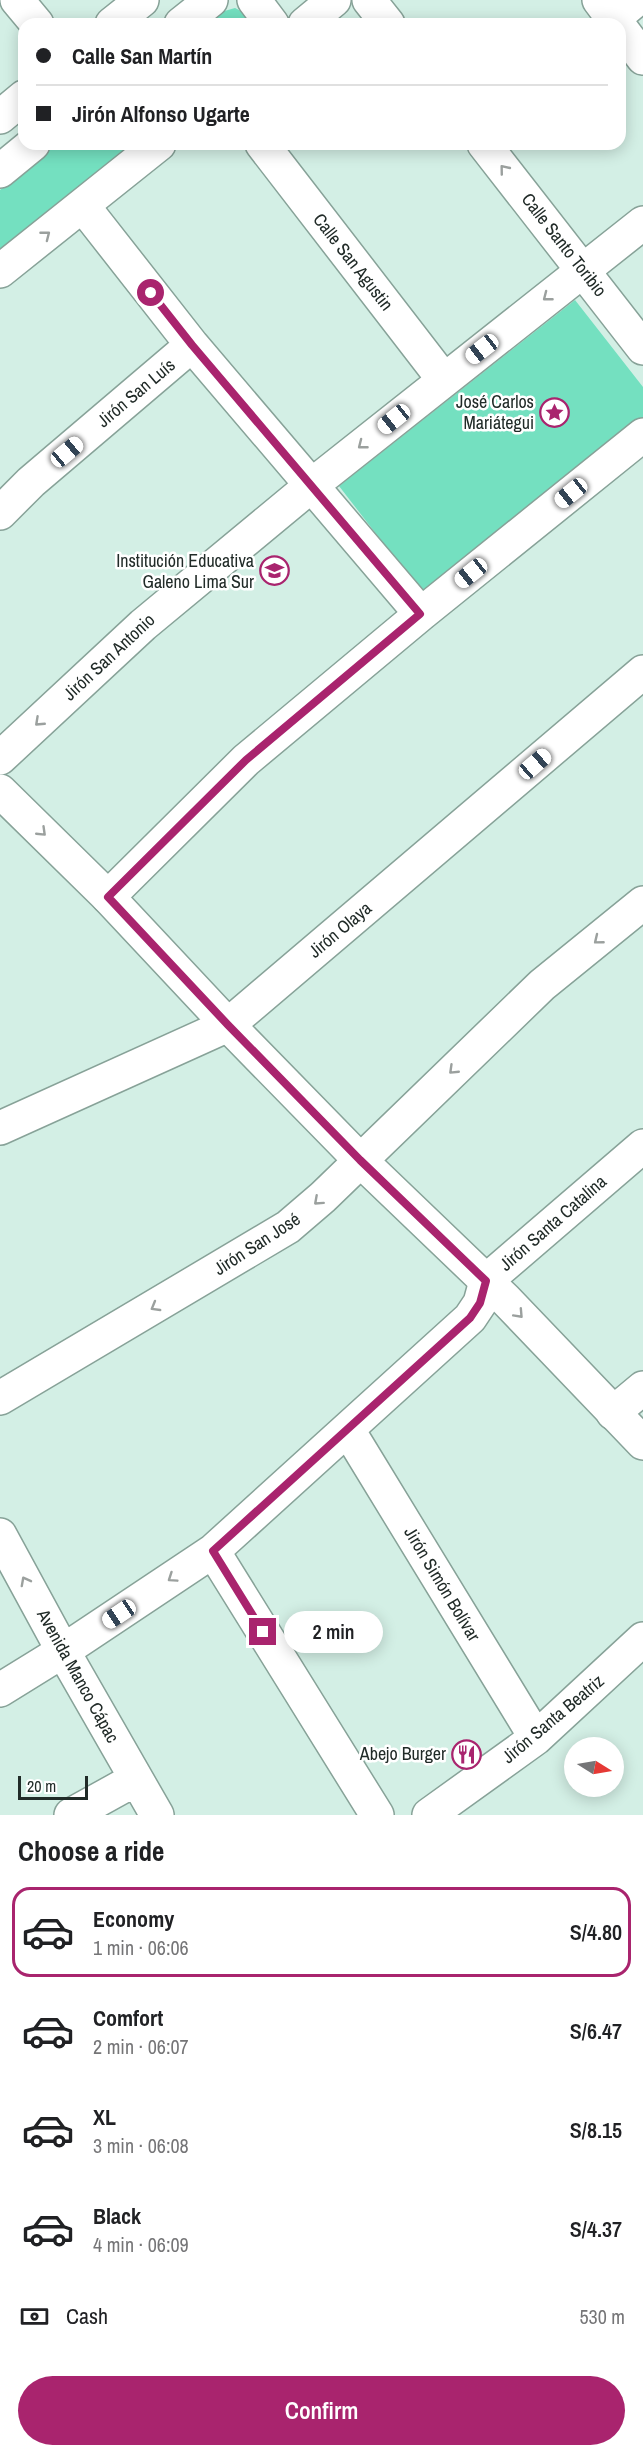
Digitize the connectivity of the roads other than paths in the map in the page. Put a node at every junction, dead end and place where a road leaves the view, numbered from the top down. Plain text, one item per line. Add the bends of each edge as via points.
1 (17, 0) edge
2 (142, 0) edge
3 (211, 0) edge
4 (254, 0) edge
5 (369, 0) edge
6 (32, 18) edge
7 (120, 18) edge
8 (188, 18) edge
9 (268, 18) edge
10 (383, 18) edge
11 (626, 29) edge
12 (643, 58) edge
13 (18, 102) edge
14 (0, 117) edge
15 (26, 150) edge
16 (152, 150) edge
17 (267, 150) edge
18 (489, 150) edge
19 (0, 171) edge
20 (83, 206) junction
21 (643, 222) edge
22 (583, 269) junction
23 (0, 271) edge
24 (192, 345) junction
25 (643, 348) edge
26 (444, 380) junction
27 (641, 441) edge
28 (312, 485) junction
29 (0, 513) edge
30 (420, 614) junction
31 (643, 672) edge
32 (0, 759) edge
33 (0, 791) edge
34 (108, 897) junction
35 (643, 903) edge
36 (228, 1025) junction
37 (0, 1128) edge
38 (643, 1146) edge
39 (360, 1160) junction
40 (486, 1281) junction
41 (643, 1388) edge
42 (0, 1398) edge
43 (613, 1413) junction
44 (348, 1430) junction
45 (643, 1443) edge
46 (0, 1535) edge
47 (213, 1551) junction
48 (643, 1639) edge
49 (63, 1651) junction
50 (0, 1690) edge
51 (536, 1738) junction
52 (136, 1779) junction
53 (71, 1815) edge
54 (157, 1815) edge
55 (377, 1815) edge
56 (429, 1815) edge

1 - 6 street
2 - 7 street
3 - 8 street
4 - 9 street
5 - 10 street
11 - 12 street
13 - 14 street
15 - 19 street
16 - 20 street
17 - 26 street, Calle San Agustin
22 -> 18 street, Calle Santo Toribio
23 -> 20 street
20 - 24 street
21 - 22 street, Jirón San Antonio
22 - 25 street, Calle Santo Toribio
22 -> 26 street, Jirón San Antonio
24 - 28 street
24 - 29 street, Jirón San Luís
26 -> 28 street, Jirón San Antonio
27 - 30 street
28 - 30 street
28 -> 32 street, Jirón San Antonio via 142,625
30 - 34 street via 246,760
31 - 36 street, Jirón Olaya
33 -> 34 street
34 - 36 street
35 -> 39 street, Jirón San José via 542,985
36 - 37 street, Jirón Olaya
36 - 39 street
38 - 40 street, Jirón Santa Catalina
39 - 40 street
39 -> 42 street, Jirón San José via 288,1227
40 -> 43 street
40 - 44 street, Jirón Santa Catalina via 480,1303 470,1318
41 - 43 street
43 - 45 street
44 - 47 street, Jirón Santa Catalina
44 - 51 street, Jirón Simón Bolívar
49 -> 46 street, Avenida Manco Cápac
47 -> 49 street, Jirón Santa Catalina
47 - 55 street
48 - 51 street, Jirón Santa Beatriz
49 - 50 street, Jirón Santa Catalina
49 - 52 street, Avenida Manco Cápac
51 - 56 street, Jirón Santa Beatriz
52 - 53 street
52 - 54 street, Avenida Manco Cápac

